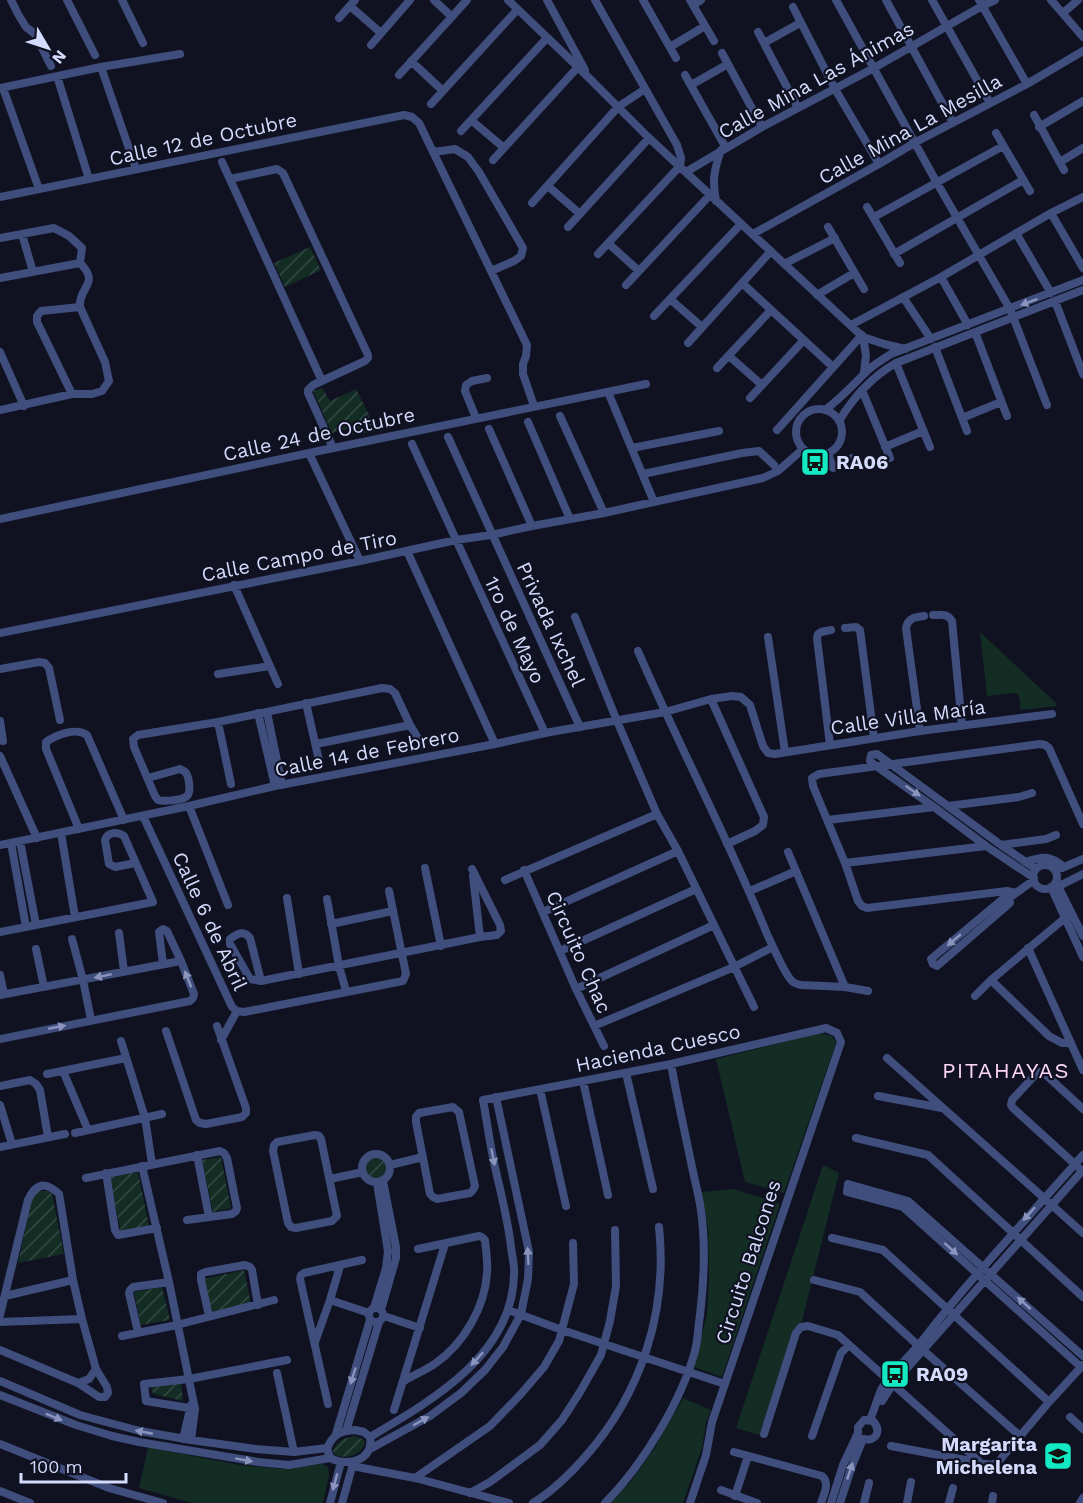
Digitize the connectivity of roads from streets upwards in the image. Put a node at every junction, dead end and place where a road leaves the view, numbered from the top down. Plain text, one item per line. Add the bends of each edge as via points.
1 (11, 0) edge
2 (67, 0) edge
3 (122, 0) edge
4 (410, 0) edge
5 (434, 0) edge
6 (467, 0) edge
7 (508, 0) edge
8 (547, 0) edge
9 (595, 0) edge
10 (643, 0) edge
11 (701, 0) edge
12 (836, 0) edge
13 (886, 0) edge
14 (932, 0) edge
15 (995, 0) edge
16 (1045, 0) edge
17 (1078, 0) edge
18 (692, 2) edge
19 (1052, 2) edge
20 (352, 3) edge
21 (980, 3) edge
22 (793, 7) dead end
23 (518, 10) junction
24 (1063, 13) junction
25 (451, 16) junction
26 (339, 18) dead end
27 (800, 23) junction
28 (705, 26) junction
29 (947, 26) junction
30 (758, 32) dead end
31 (381, 33) junction
32 (1083, 37) edge
33 (547, 38) junction
34 (714, 41) dead end
35 (143, 43) dead end
36 (764, 43) junction
37 (371, 45) dead end
38 (670, 47) junction
39 (911, 48) junction
40 (1083, 51) edge
41 (722, 53) dead end
42 (180, 54) dead end
43 (95, 55) dead end
44 (676, 58) dead end
45 (411, 61) junction
46 (728, 64) junction
47 (51, 66) dead end
48 (101, 66) junction
49 (578, 67) junction
50 (874, 68) junction
51 (399, 75) dead end
52 (685, 75) dead end
53 (57, 76) junction
54 (589, 77) junction
55 (691, 84) junction
56 (1027, 84) junction
57 (2, 88) edge
58 (645, 89) junction
59 (835, 89) junction
60 (443, 91) junction
61 (1083, 101) edge
62 (990, 103) junction
63 (431, 104) dead end
64 (618, 107) junction
65 (798, 108) junction
66 (1034, 115) dead end
67 (471, 120) junction
68 (953, 123) junction
69 (762, 127) junction
70 (1039, 127) junction
71 (461, 131) dead end
72 (996, 133) dead end
73 (649, 138) junction
74 (916, 142) junction
75 (1003, 146) junction
76 (503, 147) junction
77 (1083, 148) edge
78 (724, 149) junction
79 (433, 152) junction
80 (493, 160) dead end
81 (222, 162) dead end
82 (1060, 162) junction
83 (879, 164) junction
84 (136, 169) junction
85 (683, 169) junction
86 (1064, 170) dead end
87 (89, 179) junction
88 (230, 179) junction
89 (1023, 180) junction
90 (937, 183) junction
91 (548, 186) junction
92 (39, 189) junction
93 (1030, 191) dead end
94 (1083, 196) edge
95 (0, 197) edge
96 (713, 198) junction
97 (532, 203) dead end
98 (867, 207) dead end
99 (1051, 213) junction
100 (580, 214) junction
101 (874, 217) junction
102 (958, 217) junction
103 (741, 224) junction
104 (568, 227) dead end
105 (828, 227) dead end
106 (1016, 233) junction
107 (22, 234) junction
108 (753, 234) junction
109 (0, 238) edge
110 (835, 238) junction
111 (609, 244) junction
112 (771, 251) junction
113 (598, 254) dead end
114 (894, 254) junction
115 (979, 255) junction
116 (80, 262) junction
117 (900, 263) dead end
118 (784, 264) junction
119 (1083, 268) edge
120 (491, 271) junction
121 (33, 272) junction
122 (639, 272) junction
123 (854, 273) junction
124 (941, 277) junction
125 (0, 279) edge
126 (1083, 280) edge
127 (742, 283) junction
128 (626, 285) dead end
129 (864, 289) dead end
130 (1083, 290) edge
131 (1050, 293) junction
132 (817, 295) junction
133 (903, 297) junction
134 (670, 299) junction
135 (1055, 301) junction
136 (80, 307) junction
137 (1010, 309) junction
138 (771, 310) junction
139 (654, 316) dead end
140 (1013, 317) junction
141 (851, 325) junction
142 (968, 325) junction
143 (702, 327) junction
144 (975, 332) junction
145 (863, 336) junction
146 (804, 340) junction
147 (688, 343) dead end
148 (933, 343) junction
149 (912, 350) junction
150 (0, 352) edge
151 (729, 356) junction
152 (896, 363) junction
153 (833, 367) junction
154 (717, 368) dead end
155 (1082, 370) edge
156 (864, 373) junction
157 (487, 378) dead end
158 (322, 381) junction
159 (645, 384) dead end
160 (762, 385) junction
161 (862, 390) junction
162 (608, 392) junction
163 (72, 394) junction
164 (750, 398) dead end
165 (1001, 402) junction
166 (1047, 405) dead end
167 (24, 406) junction
168 (534, 406) junction
169 (825, 410) junction
170 (0, 411) edge
171 (560, 416) dead end
172 (1007, 416) dead end
173 (476, 418) junction
174 (962, 418) junction
175 (839, 421) junction
176 (528, 422) dead end
177 (489, 429) dead end
178 (777, 430) dead end
179 (719, 431) dead end
180 (923, 431) junction
181 (967, 431) dead end
182 (448, 437) dead end
183 (412, 444) dead end
184 (885, 447) junction
185 (930, 447) dead end
186 (333, 448) junction
187 (632, 448) junction
188 (803, 449) junction
189 (309, 453) junction
190 (828, 453) junction
191 (852, 458) dead end
192 (890, 458) dead end
193 (774, 465) dead end
194 (643, 474) junction
195 (654, 502) junction
196 (604, 513) junction
197 (0, 519) edge
198 (570, 519) junction
199 (532, 526) junction
200 (492, 535) junction
201 (456, 540) junction
202 (407, 550) junction
203 (360, 561) junction
204 (234, 585) junction
205 (575, 617) dead end
206 (845, 628) dead end
207 (831, 630) dead end
208 (0, 633) edge
209 (768, 637) dead end
210 (638, 651) dead end
211 (270, 666) junction
212 (0, 669) edge
213 (218, 674) dead end
214 (278, 684) dead end
215 (711, 699) junction
216 (306, 703) junction
217 (267, 712) junction
218 (665, 712) junction
219 (258, 713) junction
220 (1052, 714) dead end
221 (60, 720) dead end
222 (0, 721) edge
223 (218, 722) junction
224 (617, 722) junction
225 (410, 725) junction
226 (962, 726) junction
227 (580, 727) junction
228 (920, 731) junction
229 (545, 734) junction
230 (874, 738) junction
231 (3, 741) dead end
232 (316, 744) junction
233 (495, 744) junction
234 (422, 745) dead end
235 (830, 745) junction
236 (785, 752) junction
237 (768, 753) joint
238 (0, 756) edge
239 (891, 764) junction
240 (320, 765) dead end
241 (876, 766) junction
242 (148, 778) junction
243 (231, 784) dead end
244 (279, 786) junction
245 (1032, 793) dead end
246 (189, 806) junction
247 (948, 806) junction
248 (934, 807) junction
249 (657, 814) junction
250 (143, 816) junction
251 (124, 820) junction
252 (828, 820) junction
253 (1083, 824) edge
254 (79, 829) junction
255 (61, 833) junction
256 (1056, 835) dead end
257 (37, 838) junction
258 (20, 841) junction
259 (10, 843) junction
260 (728, 844) junction
261 (0, 845) edge
262 (1000, 845) junction
263 (986, 846) junction
264 (678, 851) junction
265 (788, 852) dead end
266 (1083, 859) edge
267 (135, 862) junction
268 (1025, 862) junction
269 (845, 863) junction
270 (1064, 867) junction
271 (425, 868) dead end
272 (524, 870) junction
273 (796, 871) junction
274 (1055, 871) junction
275 (1083, 874) edge
276 (1035, 876) junction
277 (505, 880) dead end
278 (1055, 885) junction
279 (696, 890) junction
280 (389, 891) dead end
281 (750, 891) junction
282 (1013, 895) junction
283 (287, 898) dead end
284 (327, 899) dead end
285 (228, 905) dead end
286 (393, 910) junction
287 (543, 912) junction
288 (75, 917) junction
289 (1065, 918) junction
290 (332, 924) junction
291 (36, 925) junction
292 (714, 925) junction
293 (26, 927) junction
294 (0, 932) edge
295 (119, 933) dead end
296 (1083, 936) edge
297 (480, 937) junction
298 (72, 939) dead end
299 (441, 946) junction
300 (773, 947) junction
301 (1028, 948) junction
302 (36, 949) dead end
303 (560, 951) junction
304 (401, 953) junction
305 (1083, 957) edge
306 (181, 961) junction
307 (163, 964) junction
308 (339, 966) junction
309 (734, 967) junction
310 (124, 971) junction
311 (299, 974) junction
312 (0, 975) edge
313 (83, 980) junction
314 (991, 980) junction
315 (261, 981) junction
316 (44, 987) junction
317 (845, 987) junction
318 (576, 989) junction
319 (346, 991) junction
320 (868, 991) dead end
321 (2, 995) edge
322 (975, 996) dead end
323 (754, 1007) dead end
324 (237, 1011) junction
325 (91, 1020) junction
326 (217, 1026) dead end
327 (594, 1026) junction
328 (166, 1031) dead end
329 (837, 1032) joint
330 (0, 1039) edge
331 (221, 1040) junction
332 (121, 1041) dead end
333 (1071, 1043) junction
334 (604, 1046) dead end
335 (126, 1058) junction
336 (887, 1058) dead end
337 (670, 1064) junction
338 (1083, 1070) edge
339 (63, 1071) junction
340 (626, 1073) junction
341 (47, 1074) dead end
342 (583, 1081) junction
343 (0, 1086) edge
344 (540, 1089) junction
345 (496, 1096) junction
346 (878, 1096) dead end
347 (0, 1105) edge
348 (944, 1108) junction
349 (1083, 1109) edge
350 (162, 1114) dead end
351 (145, 1118) junction
352 (88, 1130) junction
353 (75, 1133) dead end
354 (65, 1134) dead end
355 (48, 1137) junction
356 (856, 1138) dead end
357 (12, 1144) junction
358 (0, 1147) edge
359 (197, 1155) junction
360 (1083, 1155) edge
361 (423, 1157) junction
362 (152, 1164) junction
363 (1075, 1164) junction
364 (390, 1165) junction
365 (142, 1166) junction
366 (1083, 1170) edge
367 (363, 1172) junction
368 (106, 1173) junction
369 (86, 1178) dead end
370 (330, 1179) junction
371 (380, 1182) junction
372 (653, 1189) dead end
373 (608, 1195) dead end
374 (1044, 1198) junction
375 (1052, 1205) junction
376 (566, 1206) dead end
377 (209, 1217) junction
378 (922, 1218) junction
379 (187, 1220) dead end
380 (659, 1227) dead end
381 (157, 1228) junction
382 (615, 1230) dead end
383 (1012, 1233) junction
384 (1083, 1233) edge
385 (832, 1238) dead end
386 (1021, 1240) junction
387 (573, 1243) dead end
388 (445, 1244) junction
389 (418, 1249) dead end
390 (362, 1260) dead end
391 (340, 1266) junction
392 (984, 1267) junction
393 (978, 1274) junction
394 (991, 1274) junction
395 (73, 1280) junction
396 (814, 1280) dead end
397 (985, 1280) junction
398 (169, 1282) junction
399 (5, 1296) junction
400 (1083, 1297) edge
401 (274, 1300) dead end
402 (330, 1300) junction
403 (258, 1305) junction
404 (946, 1309) junction
405 (508, 1310) junction
406 (521, 1314) junction
407 (0, 1315) edge
408 (376, 1315) junction
409 (209, 1316) junction
410 (954, 1316) junction
411 (1039, 1317) junction
412 (82, 1319) junction
413 (0, 1322) edge
414 (1033, 1323) junction
415 (177, 1325) junction
416 (420, 1328) junction
417 (562, 1330) junction
418 (138, 1332) junction
419 (122, 1336) dead end
420 (315, 1343) junction
421 (604, 1344) junction
422 (849, 1344) junction
423 (920, 1348) junction
424 (0, 1350) edge
425 (1083, 1356) edge
426 (644, 1358) junction
427 (287, 1360) dead end
428 (1082, 1366) edge
429 (96, 1369) junction
430 (687, 1372) junction
431 (277, 1373) dead end
432 (189, 1379) junction
433 (0, 1381) edge
434 (404, 1381) junction
435 (891, 1382) junction
436 (78, 1383) junction
437 (725, 1384) junction
438 (0, 1395) edge
439 (1049, 1402) junction
440 (328, 1404) dead end
441 (193, 1406) junction
442 (394, 1410) dead end
443 (1070, 1418) dead end
444 (871, 1421) junction
445 (1083, 1429) edge
446 (346, 1431) junction
447 (336, 1434) junction
448 (764, 1434) dead end
449 (812, 1436) dead end
450 (860, 1436) junction
451 (1020, 1436) junction
452 (370, 1437) junction
453 (187, 1439) junction
454 (0, 1444) edge
455 (891, 1446) dead end
456 (327, 1448) junction
457 (369, 1451) junction
458 (294, 1452) junction
459 (734, 1452) dead end
460 (748, 1456) junction
461 (330, 1458) junction
462 (341, 1462) junction
463 (353, 1464) junction
464 (981, 1464) junction
465 (374, 1471) junction
466 (415, 1478) junction
467 (911, 1482) dead end
468 (869, 1483) dead end
469 (953, 1488) dead end
470 (721, 1490) dead end
471 (0, 1491) edge
472 (470, 1493) junction
473 (735, 1496) junction
474 (1083, 1498) edge
475 (30, 1503) edge
476 (163, 1503) edge
477 (330, 1503) edge
478 (342, 1503) edge
479 (509, 1503) edge
480 (533, 1503) edge
481 (605, 1503) edge
482 (690, 1503) edge
483 (757, 1503) edge
484 (821, 1503) edge
485 (831, 1503) edge
486 (840, 1503) edge
487 (864, 1503) edge
488 (907, 1503) edge
489 (949, 1503) edge
490 (1080, 1503) edge

1 - 47 street
2 - 43 street
3 - 35 street
4 - 31 street
5 - 25 street
6 - 25 street
7 - 23 street
8 - 54 street
9 - 58 street
10 - 38 street
11 - 18 street
12 - 50 street
13 - 39 street
14 - 29 street
15 - 21 street, Calle Mina Las Ánimas
16 - 19 street
17 - 24 street
18 - 28 street
19 - 24 street
20 - 26 street
20 - 31 street
21 - 29 street, Calle Mina Las Ánimas
21 - 56 street
22 - 27 street
23 - 33 street
23 - 60 street
24 - 32 street
25 - 45 street
27 - 36 street
27 - 59 street
28 - 34 street
28 - 38 street
29 - 39 street, Calle Mina Las Ánimas
29 - 62 street
30 - 36 street
31 - 37 street
33 - 49 street
33 - 67 street
36 - 65 street
38 - 44 street
39 - 50 street, Calle Mina Las Ánimas
39 - 68 street
40 - 56 street, Calle Mina La Mesilla
41 - 46 street
42 - 48 street
45 - 51 street
45 - 60 street
46 - 55 street
46 - 69 street
48 - 53 street
48 - 84 street
49 - 54 street
49 - 76 street
50 - 59 street, Calle Mina Las Ánimas
50 - 74 street
52 - 55 street
53 - 57 street
53 - 87 street
54 - 64 street
55 - 78 street
56 - 62 street, Calle Mina La Mesilla
57 - 92 street
58 - 64 street
58 - 85 street via 677,145
59 - 65 street, Calle Mina Las Ánimas
59 - 83 street
60 - 63 street
61 - 70 street
62 - 68 street, Calle Mina La Mesilla
64 - 73 street
64 - 91 street
65 - 69 street, Calle Mina Las Ánimas
66 - 70 street
67 - 71 street
67 - 76 street
68 - 74 street, Calle Mina La Mesilla
69 - 78 street, Calle Mina Las Ánimas
70 - 82 street
72 - 75 street
73 - 85 street
73 - 100 street
74 - 83 street, Calle Mina La Mesilla
74 - 90 street
75 - 89 street
75 - 90 street
76 - 80 street
77 - 82 street
78 - 85 street, Calle Mina Las Ánimas
78 - 96 street via 716,166
79 - 84 street, Calle 12 de Octubre via 419,123 404,115
79 - 120 street
79 - 120 street via 454,149 468,157 523,248 521,256
81 - 88 street
82 - 86 street
83 - 108 street, Calle Mina La Mesilla
84 - 87 street, Calle 12 de Octubre
85 - 96 street
85 - 111 street, Calle Mina Las Ánimas
87 - 92 street, Calle 12 de Octubre
88 - 158 street
88 - 158 street via 277,169 283,173 368,355 365,361
89 - 93 street
89 - 102 street
90 - 101 street
90 - 102 street
91 - 97 street
91 - 100 street
92 - 95 street, Calle 12 de Octubre
94 - 99 street
96 - 103 street
96 - 122 street
98 - 101 street
99 - 106 street
99 - 119 street
100 - 104 street
101 - 114 street
102 - 114 street
102 - 115 street
103 - 108 street
103 - 134 street
105 - 110 street
106 - 115 street
106 - 131 street
107 - 109 street
107 - 116 street via 54,228 82,248
107 - 121 street
108 - 112 street
110 - 118 street
110 - 123 street
111 - 113 street, Calle Mina Las Ánimas
111 - 122 street
112 - 118 street
112 - 127 street
114 - 117 street
115 - 124 street
115 - 137 street
116 - 121 street
116 - 136 street via 89,280 79,299
118 - 132 street
120 - 168 street via 527,345 524,374
121 - 125 street
122 - 128 street
123 - 129 street
123 - 132 street
124 - 133 street
124 - 142 street
126 - 131 street
127 - 138 street
127 - 143 street
130 - 135 street
131 -> 137 street
132 - 141 street
133 - 141 street
133 - 148 street
134 - 139 street
134 - 143 street
135 - 140 street
135 - 155 street
136 - 163 street via 105,362 108,381 102,391
136 - 163 street via 41,311 37,316
137 - 140 street
137 - 142 street
138 - 146 street
138 - 151 street
140 - 144 street
140 - 166 street
141 - 145 street
142 - 148 street
143 - 147 street
144 - 148 street
144 - 165 street
145 - 149 street
145 - 153 street
145 - 156 street
146 - 153 street
146 - 160 street
148 - 149 street
148 - 174 street
149 - 152 street
149 - 156 street via 883,359
150 - 167 street
151 - 154 street
151 - 160 street
152 - 161 street
152 - 180 street
153 - 178 street
156 - 169 street
157 - 173 street via 466,386
158 - 186 street via 308,393
159 - 162 street, Calle 24 de Octubre
160 - 164 street
161 - 175 street
161 - 184 street
162 - 168 street, Calle 24 de Octubre
162 - 187 street
163 - 167 street
165 - 172 street
165 - 174 street
167 - 170 street
168 - 173 street, Calle 24 de Octubre
169 - 175 street
169 - 188 street via 812,410 801,418 796,431
171 - 196 street
173 - 186 street, Calle 24 de Octubre
174 - 181 street
175 - 190 street via 839,443
176 - 198 street
177 - 199 street
179 - 187 street
180 - 184 street
180 - 185 street
182 - 200 street, Privada Ixchel
183 - 201 street, 1ro de Mayo
184 - 192 street
186 - 189 street, Calle 24 de Octubre
187 - 194 street
188 - 190 street via 815,454
188 - 195 street, Calle Campo de Tiro via 763,478
189 - 197 street, Calle 24 de Octubre
189 - 203 street
190 - 191 street via 834,468
193 - 194 street via 759,451
194 - 195 street
195 - 196 street, Calle Campo de Tiro
196 - 198 street, Calle Campo de Tiro
198 - 199 street, Calle Campo de Tiro
199 - 200 street, Calle Campo de Tiro
200 - 201 street, Calle Campo de Tiro
200 - 227 street, Privada Ixchel
201 - 202 street, Calle Campo de Tiro
201 - 229 street, 1ro de Mayo
202 - 203 street, Calle Campo de Tiro
202 - 233 street
203 - 204 street, Calle Campo de Tiro
204 - 208 street, Calle Campo de Tiro
204 - 211 street
205 - 224 street
206 - 230 street via 860,630
207 - 235 street via 821,632 817,638
209 - 236 street
210 - 218 street
211 - 213 street
211 - 214 street
212 - 221 street via 45,663
215 - 218 street, Calle 14 de Febrero
215 - 237 street, Calle 14 de Febrero via 741,697 750,705
215 - 260 street via 764,817 763,825
216 - 217 street
216 - 225 street via 390,689
216 - 232 street
217 - 219 street
217 - 244 street
218 - 224 street, Calle 14 de Febrero
218 - 260 street
219 - 223 street
219 - 244 street
220 - 226 street, Calle Villa María
222 - 231 street
223 - 242 street via 138,735 133,739 134,747
223 - 243 street
224 - 227 street, Calle 14 de Febrero
224 - 249 street
225 - 232 street
225 - 234 street
226 - 228 street, Calle Villa María
226 - 228 street via 952,621 944,614 913,618 907,623
227 - 229 street, Calle 14 de Febrero
228 - 230 street, Calle Villa María
229 - 233 street, Calle 14 de Febrero
230 - 235 street, Calle Villa María
232 - 240 street
233 - 244 street, Calle 14 de Febrero
235 - 236 street, Calle Villa María
236 - 237 street, Calle Villa María
238 - 257 street
239 - 241 street
239 - 241 street via 871,754 870,760
239 - 247 street
239 - 253 street via 1045,745
241 -> 248 street
241 - 252 street via 812,778
242 - 242 street via 158,801 189,794 184,770
244 - 246 street, Calle 14 de Febrero
245 - 247 street
246 - 250 street, Calle 14 de Febrero
246 - 285 street
247 - 262 street
248 - 252 street
248 - 263 street
249 - 264 street
249 - 272 street
250 - 251 street, Calle 14 de Febrero
250 - 324 street, Calle 6 de Abril via 231,1007
251 - 254 street, Calle 14 de Febrero
251 - 254 street via 87,735 76,731 53,737 46,742 46,749
252 - 269 street
254 - 255 street, Calle 14 de Febrero
255 - 257 street, Calle 14 de Febrero
255 - 288 street
256 - 262 street
257 - 258 street, Calle 14 de Febrero
258 - 259 street, Calle 14 de Febrero
258 - 291 street
259 - 261 street, Calle 14 de Febrero
259 - 293 street
260 - 281 street
262 - 268 street
263 - 269 street
263 - 276 street
264 - 279 street
264 - 287 street
265 - 273 street
266 - 270 street
267 - 267 street via 124,836 118,833 106,837 112,867
267 - 288 street via 153,902
268 - 270 street via 1046,857
268 - 276 street
269 - 282 street via 858,901 867,908 1007,891
270 - 274 street
271 - 299 street
272 - 277 street
272 - 287 street, Circuito Chac
273 - 281 street
273 - 317 street
274 - 276 street via 1046,865 1039,867
274 - 278 street
275 - 278 street
276 - 278 street via 1041,888
276 - 282 street
278 - 289 street
278 - 296 street
279 - 292 street
279 - 303 street
280 - 286 street
281 - 300 street
282 -> 282 street via 1004,898 931,959 933,964 938,966 1010,903
283 - 311 street
284 - 290 street
286 - 290 street
286 - 304 street
287 - 303 street, Circuito Chac
288 - 291 street
289 - 301 street
289 - 305 street
290 - 308 street
291 - 293 street
292 - 309 street
292 - 318 street
293 - 294 street
295 - 310 street
297 - 297 street via 476,903 472,869 501,931
297 - 299 street
298 - 313 street
299 - 304 street
300 - 309 street
300 - 317 street via 795,984
301 - 314 street
301 - 333 street
302 - 316 street
303 - 318 street, Circuito Chac
304 - 308 street
304 - 319 street, Calle 6 de Abril via 406,974 403,981
306 - 307 street
306 - 307 street via 163,929 159,932
325 -> 306 street via 190,1001 194,994
307 - 310 street
308 - 311 street
308 - 319 street
309 - 323 street
309 - 327 street
310 -> 313 street
311 - 315 street
312 - 321 street
313 - 316 street
313 - 325 street
314 - 322 street
314 - 333 street via 1049,1036
315 - 315 street via 250,979 230,939 247,933
316 - 321 street
317 - 320 street
318 - 327 street, Circuito Chac
319 - 324 street, Calle 6 de Abril
324 - 331 street
330 -> 325 street
326 - 331 street
327 - 334 street, Circuito Chac
328 - 331 street via 196,1120 206,1124 246,1113
329 - 337 street, Hacienda Cuesco via 826,1028
329 - 437 street, Circuito Balcones via 841,1042
332 - 335 street
333 - 338 street
335 - 339 street
335 - 351 street
336 - 348 street
337 - 340 street, Hacienda Cuesco
337 - 430 street via 701,1211 704,1250 699,1326
339 - 341 street
339 - 352 street
340 - 342 street, Hacienda Cuesco
340 - 372 street
342 - 344 street, Hacienda Cuesco
342 - 373 street
343 - 355 street via 30,1080 36,1084
344 - 345 street, Hacienda Cuesco
344 - 376 street
345 -> 405 street, Hacienda Cuesco via 483,1100 514,1273
406 -> 345 street via 529,1252
346 - 348 street
347 - 357 street
348 - 374 street
349 - 363 street via 1039,1072 1011,1105
350 - 351 street
351 - 352 street
351 - 362 street
352 - 353 street
354 - 355 street
355 - 357 street
356 - 383 street via 928,1155
357 - 358 street
359 - 362 street
359 - 377 street
359 - 377 street via 224,1153 237,1208 232,1214
360 - 363 street
361 - 361 street via 433,1197 473,1190 456,1108 419,1113 416,1117
361 - 364 street
362 - 365 street
363 - 366 street
363 - 374 street
364 - 367 street via 382,1156 370,1156 362,1166
364 - 371 street via 388,1177
365 - 368 street
365 - 381 street
366 - 375 street
367 - 370 street
367 - 371 street via 371,1181
368 - 369 street
368 - 381 street via 118,1235
370 - 370 street via 336,1218 291,1227 274,1145 319,1136
371 - 408 street via 396,1258
374 - 375 street
374 -> 383 street
375 - 384 street
375 - 386 street
377 - 379 street
378 - 378 street via 908,1201 848,1184 847,1192 903,1207
378 - 392 street
378 -> 393 street
380 - 426 street via 659,1288
381 - 398 street
382 - 421 street via 616,1286
383 - 386 street
383 - 392 street
385 - 404 street via 883,1250
386 - 394 street
386 - 400 street
387 - 417 street via 574,1284
388 - 389 street
388 - 416 street
388 - 434 street via 478,1236 485,1240 488,1273 482,1302 472,1324 455,1345 437,1363
390 - 391 street
391 - 402 street
391 - 420 street via 301,1275
392 - 393 street
392 - 394 street
393 - 397 street
393 - 404 street
394 - 397 street
411 -> 394 street
395 - 399 street
395 - 399 street via 59,1194 42,1185 27,1200
395 - 412 street
396 - 423 street via 860,1292
397 - 410 street
397 - 414 street
398 - 415 street
398 - 418 street via 130,1290
399 - 407 street
401 - 403 street
402 - 408 street
402 - 420 street
403 - 409 street
403 - 409 street via 250,1267 206,1272 201,1274 201,1280
404 - 410 street
404 - 423 street
405 - 406 street
405 -> 452 street via 481,1357 464,1374
406 - 417 street
457 -> 406 street via 430,1416 461,1392 497,1355
408 - 416 street
408 - 446 street
408 -> 447 street
409 - 415 street
410 - 423 street
410 - 439 street
411 - 414 street
411 - 425 street
412 - 413 street
412 - 429 street
414 - 428 street
415 - 418 street
415 - 432 street
416 - 434 street
417 - 421 street
417 - 466 street via 544,1367 490,1426
418 - 419 street
420 - 440 street
421 - 426 street
421 - 472 street via 580,1392 540,1445
422 - 435 street
422 - 448 street via 838,1335 801,1327
422 - 449 street via 841,1353
423 - 435 street
423 - 451 street
424 - 436 street
426 - 430 street
426 - 480 street via 635,1382 595,1446 576,1468
427 - 432 street
428 - 439 street
429 - 436 street via 89,1379
429 - 436 street via 107,1386 105,1397
430 - 437 street
430 - 481 street via 656,1437
431 - 458 street
432 - 441 street
432 - 441 street via 144,1384 146,1401
453 -> 433 street via 80,1415
434 - 442 street
435 - 444 street via 882,1389
435 - 464 street
437 - 482 street, Circuito Balcones
438 -> 461 street via 76,1425 139,1442 289,1465
439 - 451 street
441 - 453 street
443 - 445 street
444 - 450 street via 861,1422
444 - 450 street via 877,1426 873,1439
446 - 447 street
446 - 452 street via 364,1432
447 - 456 street
450 - 485 street via 843,1465
486 -> 450 street
451 - 464 street via 999,1461 992,1466
452 - 457 street
453 - 458 street
454 - 476 street via 109,1488
455 - 464 street
456 - 458 street
456 - 461 street
457 - 463 street
457 - 465 street
459 - 460 street
460 - 473 street
460 - 484 street via 822,1476 827,1484
461 - 462 street
462 - 463 street
462 -> 477 street
463 - 465 street
463 - 478 street
465 - 466 street
466 - 472 street
467 - 488 street
468 - 487 street
469 - 489 street
470 - 473 street
471 - 475 street
472 - 479 street
473 - 483 street
474 - 490 street

